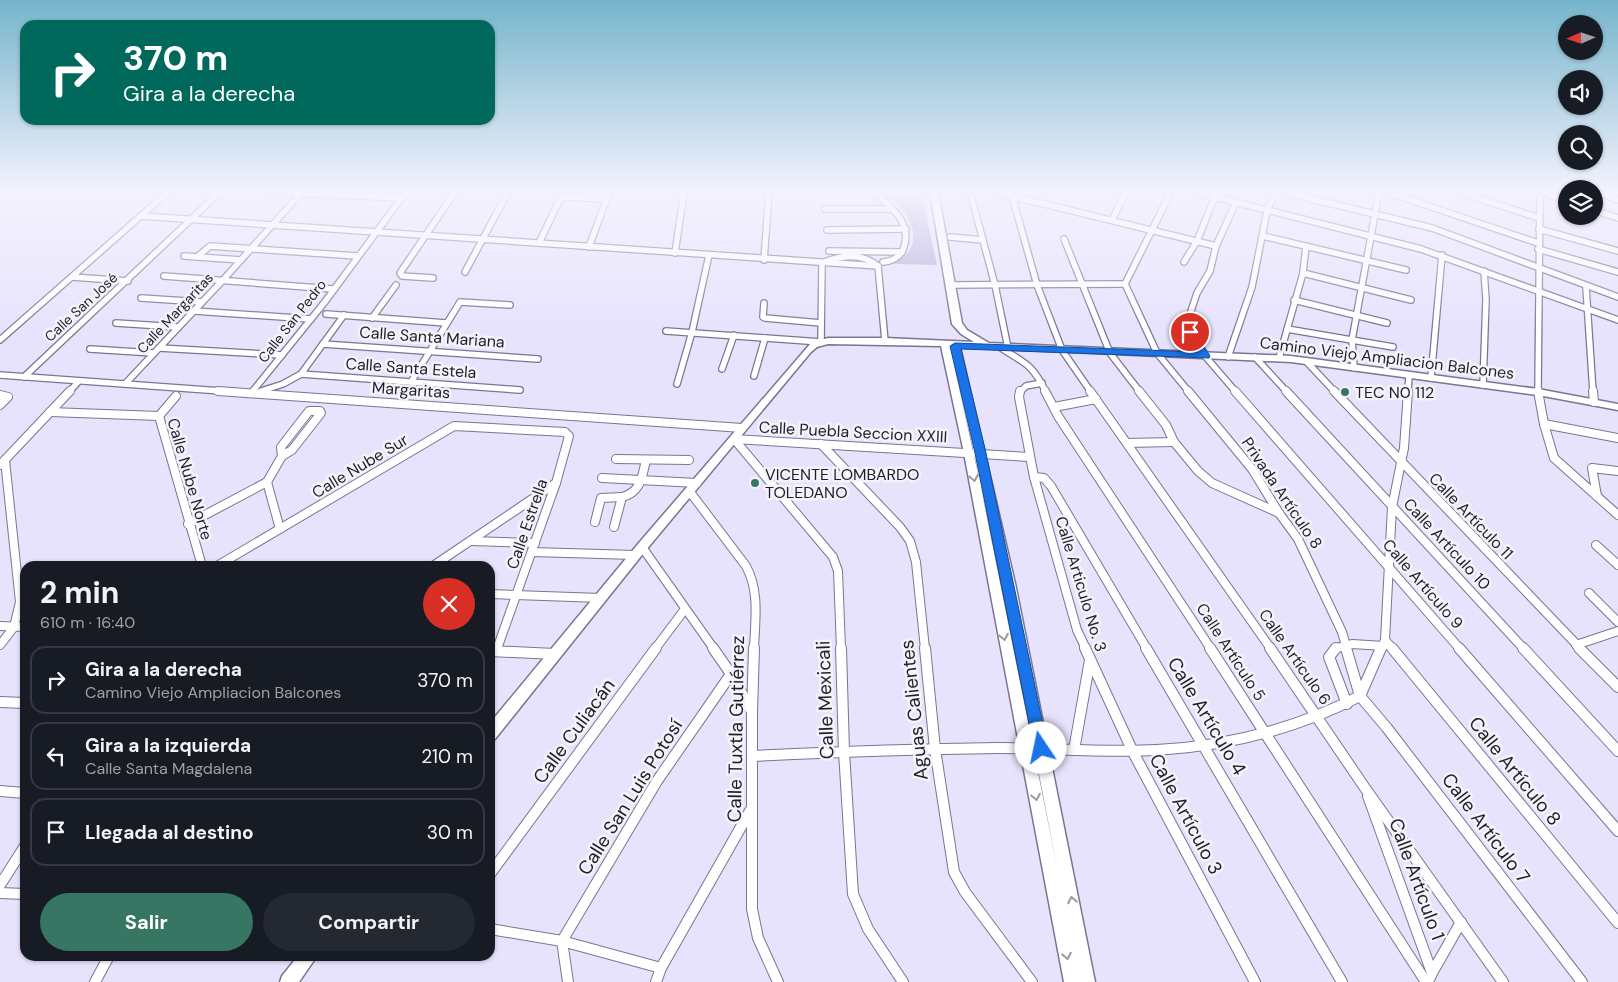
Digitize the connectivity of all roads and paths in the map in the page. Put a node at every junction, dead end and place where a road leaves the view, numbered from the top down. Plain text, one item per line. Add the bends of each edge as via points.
1 (1370, 237) edge
2 (116, 238) edge
3 (174, 238) edge
4 (260, 238) edge
5 (371, 238) edge
6 (423, 238) edge
7 (469, 238) edge
8 (541, 238) edge
9 (592, 238) edge
10 (677, 238) edge
11 (766, 238) edge
12 (905, 238) edge
13 (942, 238) edge
14 (950, 238) dead end
15 (1024, 238) edge
16 (1149, 238) edge
17 (1183, 238) edge
18 (1198, 238) edge
19 (1220, 238) edge
20 (1263, 238) edge
21 (1271, 238) edge
22 (1373, 238) edge
23 (1458, 238) edge
24 (1515, 238) edge
25 (1538, 238) edge
26 (1571, 238) edge
27 (483, 239) junction
28 (1064, 239) dead end
29 (983, 240) joint
30 (1197, 241) junction
31 (539, 243) junction
32 (1216, 246) junction
33 (1306, 246) junction
34 (1538, 246) junction
35 (589, 247) junction
36 (250, 249) junction
37 (828, 251) dead end
38 (1618, 251) edge
39 (675, 253) junction
40 (901, 254) junction
41 (709, 255) junction
42 (1442, 255) junction
43 (184, 256) dead end
44 (196, 256) junction
45 (357, 256) junction
46 (240, 260) junction
47 (764, 260) junction
48 (1366, 260) junction
49 (1184, 262) dead end
50 (822, 263) junction
51 (880, 264) junction
52 (1538, 266) junction
53 (1406, 270) dead end
54 (1484, 271) junction
55 (465, 272) dead end
56 (1618, 272) edge
57 (1303, 273) junction
58 (164, 276) dead end
59 (72, 277) junction
60 (433, 278) dead end
61 (223, 280) junction
62 (128, 281) junction
63 (1125, 284) junction
64 (396, 285) dead end
65 (950, 285) junction
66 (995, 285) junction
67 (1037, 285) junction
68 (1081, 285) junction
69 (1361, 287) junction
70 (1586, 287) junction
71 (333, 289) junction
72 (1538, 291) junction
73 (141, 298) dead end
74 (1618, 298) edge
75 (1294, 300) junction
76 (1411, 300) dead end
77 (202, 302) junction
78 (764, 303) dead end
79 (510, 304) dead end
80 (1588, 309) junction
81 (194, 311) junction
82 (326, 314) dead end
83 (344, 315) junction
84 (1356, 315) junction
85 (372, 318) junction
86 (312, 319) junction
87 (1618, 320) edge
88 (1387, 322) dead end
89 (116, 323) dead end
90 (446, 323) junction
91 (821, 323) junction
92 (178, 328) junction
93 (1286, 329) junction
94 (666, 331) dead end
95 (692, 332) junction
96 (734, 335) junction
97 (765, 338) junction
98 (0, 340) edge
99 (1352, 340) junction
100 (821, 342) junction
101 (885, 342) junction
102 (323, 344) junction
103 (950, 345) junction
104 (989, 347) junction
105 (1394, 347) dead end
106 (1005, 348) junction
107 (90, 349) dead end
108 (1062, 350) junction
109 (156, 351) junction
110 (429, 351) junction
111 (1110, 353) junction
112 (1157, 354) junction
113 (282, 355) junction
114 (1205, 356) junction
115 (1228, 356) junction
116 (1255, 357) junction
117 (538, 358) dead end
118 (1279, 358) junction
119 (1306, 361) junction
120 (1354, 368) junction
121 (722, 369) dead end
122 (301, 374) junction
123 (0, 375) edge
124 (1408, 375) junction
125 (754, 376) dead end
126 (24, 377) junction
127 (1431, 378) junction
128 (78, 382) junction
129 (411, 382) junction
130 (1042, 383) junction
131 (126, 384) junction
132 (677, 384) dead end
133 (1483, 385) junction
134 (520, 390) dead end
135 (254, 392) junction
136 (1538, 392) junction
137 (4, 396) edge
138 (176, 396) dead end
139 (1096, 400) junction
140 (1594, 402) junction
141 (0, 406) edge
142 (1054, 407) junction
143 (1618, 407) edge
144 (50, 412) junction
145 (160, 416) junction
146 (1544, 424) junction
147 (742, 428) junction
148 (568, 433) joint
149 (1618, 438) edge
150 (734, 439) junction
151 (1174, 442) junction
152 (1126, 443) junction
153 (820, 444) junction
154 (975, 453) junction
155 (282, 456) junction
156 (1029, 457) junction
157 (616, 459) dead end
158 (646, 460) junction
159 (689, 460) dead end
160 (2, 462) edge
161 (1400, 462) junction
162 (1618, 471) edge
163 (1034, 477) junction
164 (602, 478) dead end
165 (642, 480) junction
166 (266, 482) junction
167 (556, 483) junction
168 (694, 487) junction
169 (622, 497) junction
170 (1597, 497) junction
171 (1606, 504) junction
172 (1618, 506) edge
173 (1392, 507) junction
174 (1279, 513) junction
175 (1618, 515) edge
176 (595, 522) dead end
177 (188, 524) junction
178 (614, 527) dead end
179 (280, 529) junction
180 (471, 541) junction
181 (535, 543) junction
182 (1596, 545) dead end
183 (639, 551) junction
184 (532, 552) junction
185 (200, 561) edge
186 (226, 561) edge
187 (441, 561) edge
188 (1618, 565) edge
189 (1390, 569) junction
190 (20, 571) edge
191 (1589, 593) dead end
192 (495, 594) edge
193 (516, 596) junction
194 (601, 598) junction
195 (20, 602) edge
196 (685, 608) junction
197 (1618, 622) edge
198 (0, 626) edge
199 (14, 627) junction
200 (20, 627) edge
201 (1618, 631) edge
202 (1385, 643) junction
203 (0, 644) edge
204 (1346, 644) junction
205 (1576, 645) junction
206 (495, 646) edge
207 (495, 651) edge
208 (555, 654) junction
209 (1090, 660) junction
210 (731, 674) junction
211 (1618, 687) edge
212 (1360, 696) junction
213 (0, 702) edge
214 (20, 703) edge
215 (1347, 704) junction
216 (752, 712) junction
217 (1318, 716) junction
218 (495, 727) edge
219 (1266, 732) junction
220 (1205, 745) junction
221 (1034, 748) junction
222 (935, 750) junction
223 (1074, 750) junction
224 (1618, 751) edge
225 (844, 752) junction
226 (1133, 752) junction
227 (752, 756) junction
228 (1365, 788) junction
229 (0, 791) edge
230 (20, 793) edge
231 (751, 808) junction
232 (1618, 831) edge
233 (20, 854) edge
234 (495, 867) edge
235 (0, 885) edge
236 (0, 893) edge
237 (20, 894) edge
238 (1461, 922) junction
239 (1618, 923) edge
240 (495, 930) edge
241 (562, 941) junction
242 (106, 961) edge
243 (305, 961) edge
244 (661, 968) junction
245 (1428, 979) edge
246 (95, 982) edge
247 (288, 982) edge
248 (568, 982) edge
249 (656, 982) edge
250 (778, 982) edge
251 (903, 982) edge
252 (1032, 982) edge
253 (1072, 982) edge
254 (1087, 982) edge
255 (1255, 982) edge
256 (1342, 982) edge
257 (1503, 982) edge
258 (1582, 982) edge

1 - 48 street
2 - 59 street
3 - 62 street, Calle San José
4 - 36 street, Calle Margaritas
5 - 45 street, Calle San Pedro
6 - 60 street via 400,275
7 - 27 street
8 - 31 street
9 - 35 street
10 - 39 street
11 - 47 street
12 - 40 street
13 - 65 main road
14 - 29 street
15 - 67 street, Calle Artículo 6
16 - 63 street
17 - 30 street
18 - 30 street
19 - 32 street, Calle Artículo 9
20 - 115 street via 1252,287
21 - 33 street
22 - 42 street
23 - 52 street
24 - 34 street
25 - 34 street
26 - 38 street
27 - 31 street
27 - 55 street
28 - 68 street
29 - 66 street
30 - 32 street
30 - 49 street
31 - 35 street
32 - 114 street, Calle Artículo 9 via 1210,271 1197,293 1188,320 1190,332
33 - 48 street
33 - 57 street
34 - 52 street
34 - 56 street
35 - 39 street
36 - 44 street via 210,246
36 - 45 street
36 - 46 street, Calle Margaritas
37 - 40 street
39 - 41 street
40 - 51 street
41 - 47 street
41 - 95 street
42 - 54 street
42 - 127 street
43 - 44 street
44 - 46 street
45 - 71 street, Calle San Pedro
46 - 61 street, Calle Margaritas
47 - 50 street
48 - 53 street
48 - 69 street
50 - 51 street via 847,256
50 - 91 street
51 - 101 street
52 - 70 street
52 - 72 street
54 - 72 street
54 - 133 street
57 - 69 street
57 - 75 street
58 - 61 street
59 - 62 street
59 - 98 street
61 - 71 street
61 - 77 street, Calle Margaritas
62 - 126 street, Calle San José
63 - 68 street
63 - 112 street, Privada Artículo 8
64 - 85 street
65 - 66 street
65 - 104 main road via 960,328
66 - 67 street
66 - 106 street
67 - 68 street
67 - 108 street, Calle Artículo 6
68 - 111 street
69 - 76 street
69 - 84 street
70 - 74 street
70 - 80 street
71 - 86 street, Calle San Pedro
72 - 80 street
72 - 136 street
73 - 77 street
75 - 84 street
75 - 93 street
77 - 81 street, Calle Margaritas
78 - 91 street via 765,318
79 - 90 street via 460,302
80 - 87 street
80 - 140 street
81 - 86 street
81 - 92 street, Calle Margaritas
82 - 83 street
83 - 85 street
83 - 102 street
84 - 88 street
84 - 99 street
85 - 90 street
86 - 113 street, Calle San Pedro
89 - 92 street
90 - 110 street
91 - 100 street
92 - 109 street, Calle Margaritas
93 - 99 street
93 - 118 street
94 - 95 street
95 - 96 street
95 - 132 street
96 - 97 street
96 - 121 street
97 - 100 street
97 - 125 street
99 - 105 street
99 - 120 street
100 - 101 main road, Camino Viejo Ampliacion Balcones
100 - 147 main road via 808,350
101 - 103 main road, Camino Viejo Ampliacion Balcones
102 - 110 street, Calle Santa Mariana
102 - 122 street
103 - 104 main road, Camino Viejo Ampliacion Balcones
103 - 154 main road
104 - 106 main road, Camino Viejo Ampliacion Balcones
106 - 108 main road, Camino Viejo Ampliacion Balcones
106 - 130 street, Calle Artículo 5 via 1030,366
107 - 109 street
108 - 111 main road, Camino Viejo Ampliacion Balcones
108 - 139 street, Calle Artículo 6
109 - 113 street
109 - 131 street, Calle Margaritas
110 - 117 street, Calle Santa Mariana
110 - 129 street
111 - 112 main road, Camino Viejo Ampliacion Balcones
111 - 151 street via 1166,425
112 - 114 main road, Camino Viejo Ampliacion Balcones
112 - 174 street, Privada Artículo 8 via 1252,469
113 - 135 street, Calle San Pedro
114 - 115 main road, Camino Viejo Ampliacion Balcones
114 - 189 street, Calle Artículo 9
115 - 116 main road, Camino Viejo Ampliacion Balcones
116 - 118 main road, Camino Viejo Ampliacion Balcones
116 - 173 street, Calle Artículo 10
118 - 119 main road, Camino Viejo Ampliacion Balcones
119 - 120 main road, Camino Viejo Ampliacion Balcones
119 - 161 street, Calle Artículo 11
120 - 124 main road, Camino Viejo Ampliacion Balcones
122 - 129 street, Calle Santa Estela
122 - 135 street via 283,384
123 - 126 street, Margaritas
124 - 127 main road, Camino Viejo Ampliacion Balcones
124 - 161 street via 1404,448
126 - 128 street, Margaritas
127 - 133 main road, Camino Viejo Ampliacion Balcones
128 - 131 street, Margaritas
128 - 144 street
129 - 134 street, Calle Santa Estela
130 - 142 street, Calle Artículo 5
130 - 156 street via 1028,384 1018,392
131 - 135 street, Margaritas
133 - 136 main road, Camino Viejo Ampliacion Balcones
135 - 147 street, Margaritas
136 - 140 main road, Camino Viejo Ampliacion Balcones
136 - 146 street
137 - 141 street
138 - 145 street
139 - 142 street
139 - 152 street, Calle Artículo 6
140 - 143 main road, Camino Viejo Ampliacion Balcones
142 - 219 street, Calle Artículo 5
144 - 145 street, Calle Nube Norte
144 - 160 street
145 - 177 street, Calle Nube Norte
146 - 149 street
146 - 170 street via 1554,458
147 - 150 main road
148 - 167 street, Calle Estrella
148 - 179 street, Calle Nube Sur via 454,426
150 - 153 street, Calle Puebla Seccion XXIII
150 - 168 main road
150 - 225 street, Calle Mexicali via 834,557 838,570
151 - 152 street
151 - 174 street via 1198,471 1212,482
152 - 217 street, Calle Artículo 6
153 - 154 street, Calle Puebla Seccion XXIII
153 - 222 street, Aguas Calientes via 910,541 916,562
154 - 156 street, Calle Puebla Seccion XXIII
154 - 221 main road
155 - 155 street via 281,447 306,414 312,410 320,411 292,450
155 - 166 street
156 - 163 street, Calle Articulo No. 3
157 - 158 street
158 - 159 street
158 - 165 street
160 - 190 street
161 - 173 street
161 - 205 street, Calle Artículo 11
162 - 170 street via 1592,468
163 - 209 street, Calle Articulo No. 3 via 1077,630
163 - 220 street, Calle Artículo 4 via 1044,478 1051,486
164 - 165 street
165 - 168 street
165 - 169 street via 635,493
166 - 177 street
166 - 179 street
167 - 180 street
167 - 181 street, Calle Estrella
168 - 183 main road
168 - 216 street, Calle Tuxtla Gutiérrez via 752,577 756,591
169 - 176 street via 601,498
169 - 178 street
170 - 171 street
171 - 172 street
171 - 175 street
173 - 189 street
173 - 224 street, Calle Artículo 10
174 - 204 street, Privada Artículo 8 via 1306,553
177 - 185 street, Calle Nube Norte
179 - 186 street, Calle Nube Sur
180 - 181 street
180 - 187 street
181 - 184 street, Calle Estrella
182 - 188 street
183 - 184 street
183 - 194 main road
183 - 196 street
184 - 193 street, Calle Estrella
189 - 202 street
189 - 232 street, Calle Artículo 9
191 - 197 street
192 - 193 street
193 - 194 street
193 - 206 street, Calle Estrella
194 - 208 main road
195 - 199 street
196 - 210 street
196 - 234 street, Calle Culiacán
198 - 199 street
199 - 200 street
199 - 203 street
201 - 205 street
202 - 204 street
202 - 212 street
202 - 239 street, Calle Artículo 8
204 - 212 street, Privada Artículo 8
204 - 215 street via 1334,647 1329,657
205 - 211 street, Calle Artículo 11
207 - 208 street
208 - 218 main road
209 - 223 street, Calle Articulo No. 3
209 - 226 street, Calle Artículo 3
210 - 216 street
210 - 241 street, Calle San Luis Potosí via 657,781
212 - 215 street
212 - 258 street, Calle Artículo 7
213 - 214 street
215 - 217 street
216 - 227 street, Calle Tuxtla Gutiérrez
217 - 219 street
217 - 228 street, Calle Artículo 6
219 - 220 street
219 - 245 street, Calle Artículo 5
220 - 226 street
220 - 256 street, Calle Artículo 4
221 - 222 street
221 - 223 street
221 -> 253 main road
254 -> 221 main road
222 - 225 street
222 - 252 street, Aguas Calientes via 954,872 965,892
223 - 226 street
225 - 227 street
225 - 251 street, Calle Mexicali via 856,907
226 - 255 street, Calle Artículo 3
227 - 231 street, Calle Tuxtla Gutiérrez
228 - 238 street, Calle Artículo 6
228 - 245 street, Calle Artículo 1
229 - 230 street
231 - 244 street
231 - 250 street, Calle Tuxtla Gutiérrez via 754,929
233 - 235 street
236 - 237 street
238 - 245 street
238 - 257 street, Calle Artículo 6
240 - 241 street
241 - 244 street
241 - 248 street
242 - 246 street
243 - 247 main road
244 - 249 street

